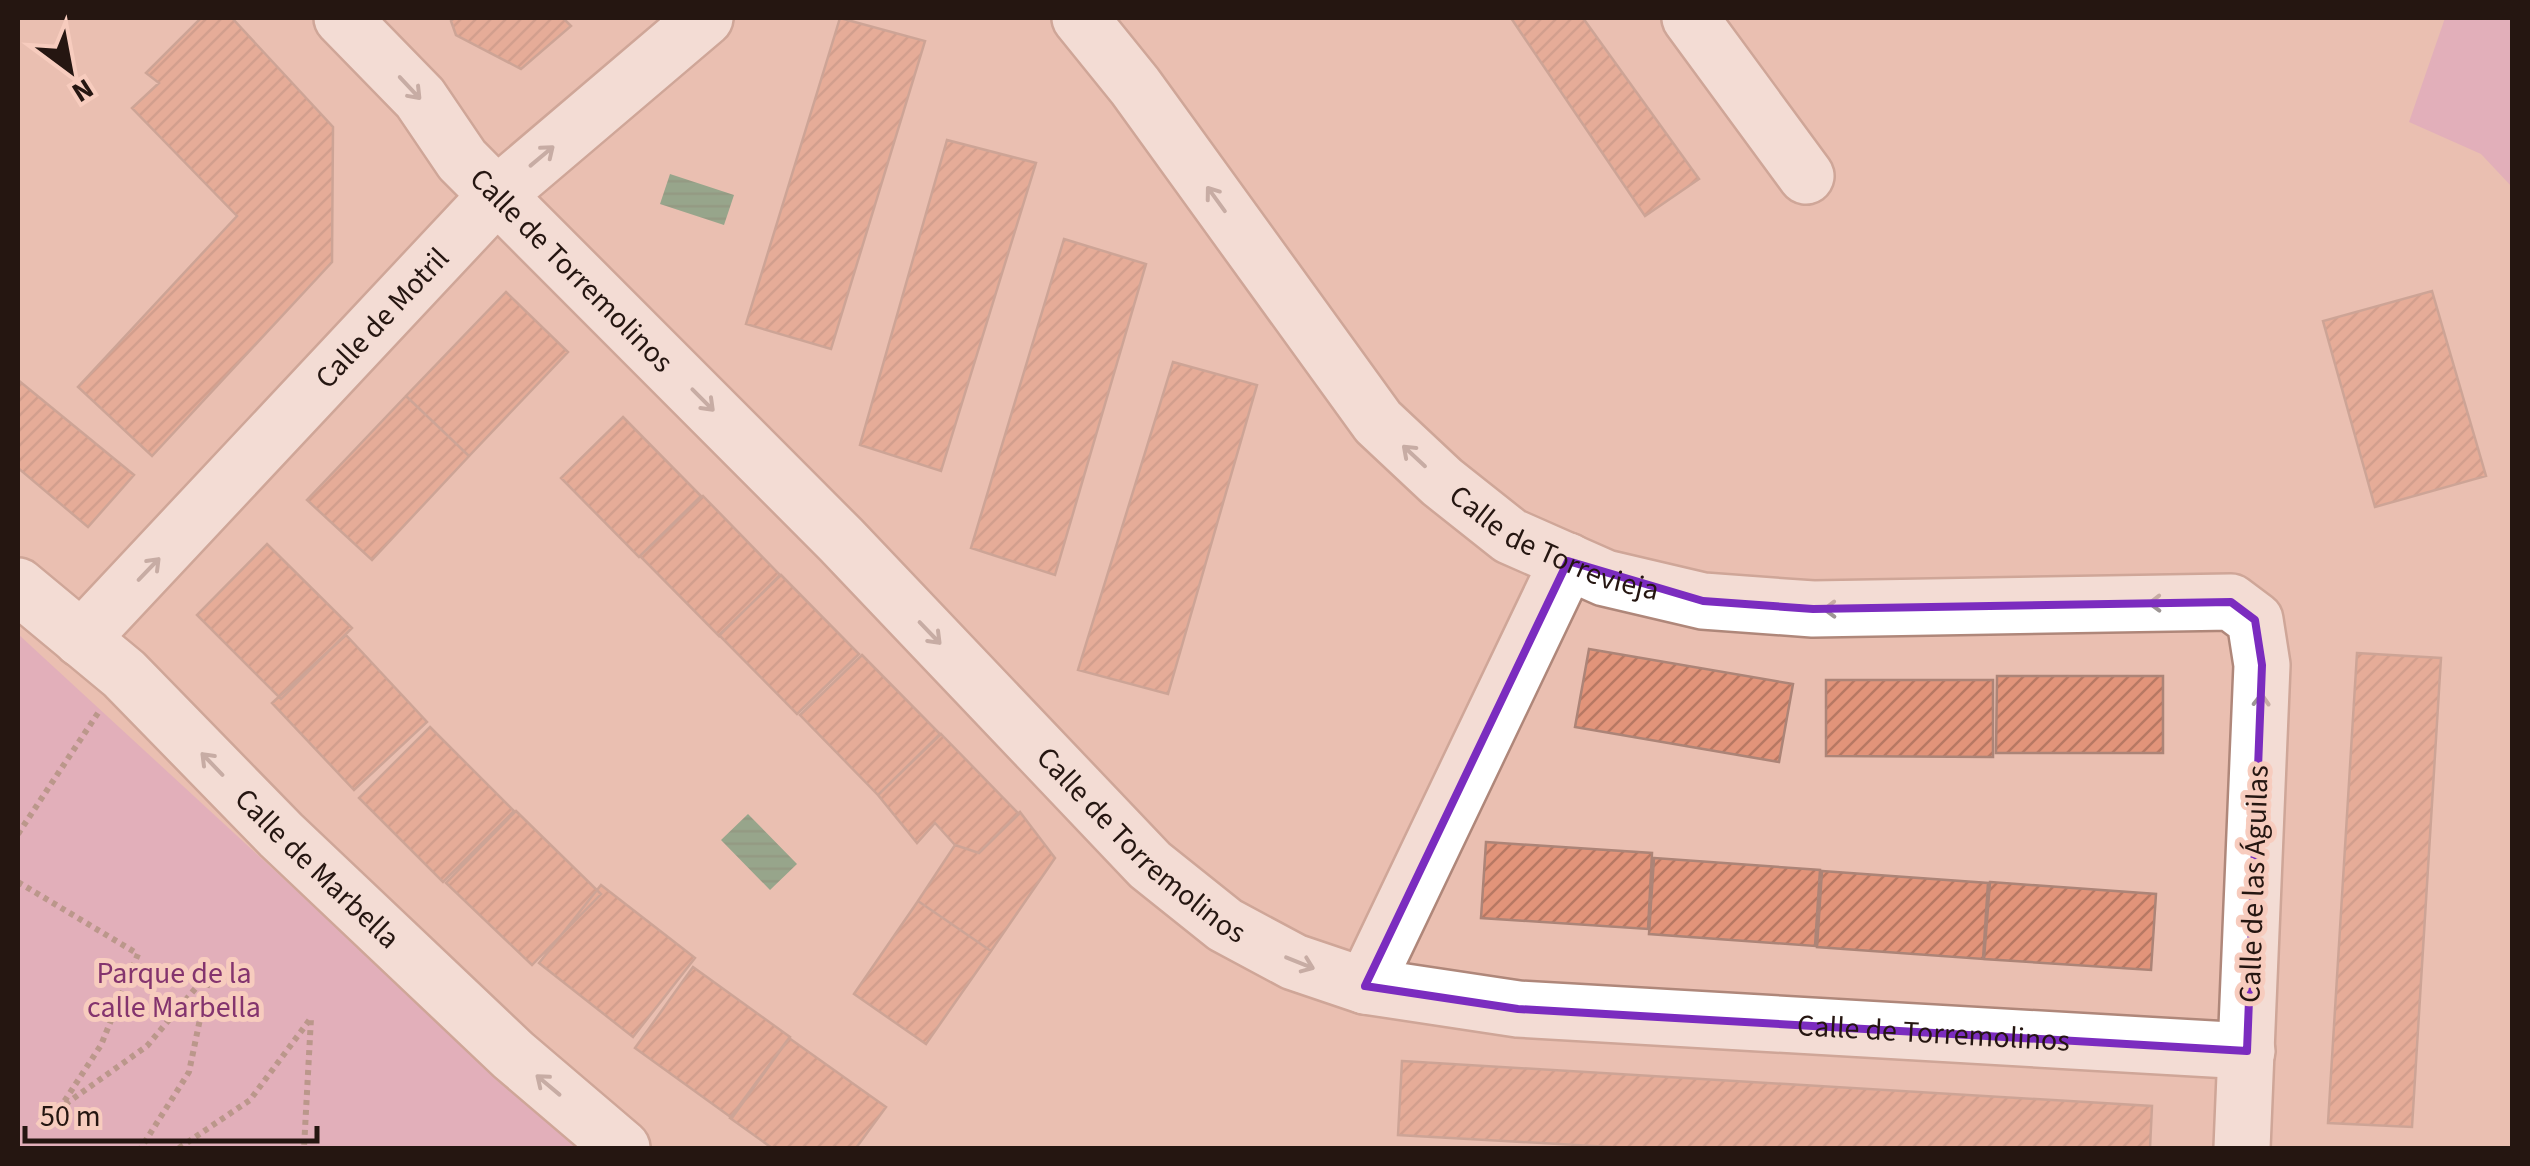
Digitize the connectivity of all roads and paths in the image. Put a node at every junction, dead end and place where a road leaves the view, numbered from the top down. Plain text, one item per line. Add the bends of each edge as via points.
1 (342, 18) edge
2 (705, 18) edge
3 (1080, 18) edge
4 (1690, 18) edge
5 (1806, 176) dead end
6 (498, 194) junction
7 (1568, 561) junction
8 (18, 586) edge
9 (2254, 620) joint
10 (82, 639) junction
11 (124, 674) junction
12 (18, 834) edge
13 (18, 882) edge
14 (1364, 986) junction
15 (2247, 1050) junction
16 (141, 1148) edge
17 (178, 1148) edge
18 (304, 1148) edge
19 (622, 1148) edge
20 (2242, 1148) edge

1 -> 6 street, Calle de Torremolinos via 420,98 462,160
6 -> 2 street, Calle de Motril
7 -> 3 street, Calle de Torrevieja via 1510,536 1378,422
4 - 5 street
10 -> 6 street, Calle de Motril
6 -> 14 street, Calle de Torremolinos via 1150,864 1225,925 1294,962
9 -> 7 street, Calle de Torrevieja via 2231,602 1813,609 1703,602 1606,578
7 - 14 street
8 - 10 street, Calle de Marbella
15 -> 9 street, Calle de las Águilas via 2262,666
10 - 11 street, Calle de Marbella
11 - 12 path
19 -> 11 street, Calle de Marbella via 513,1056 281,836
13 - 16 path via 138,954 101,1044 60,1108 147,1046 210,970 189,1072
14 - 15 street, Calle de Torremolinos via 1518,1009
15 - 20 street, Calle de las Águilas
17 - 18 path via 250,1100 311,1018

